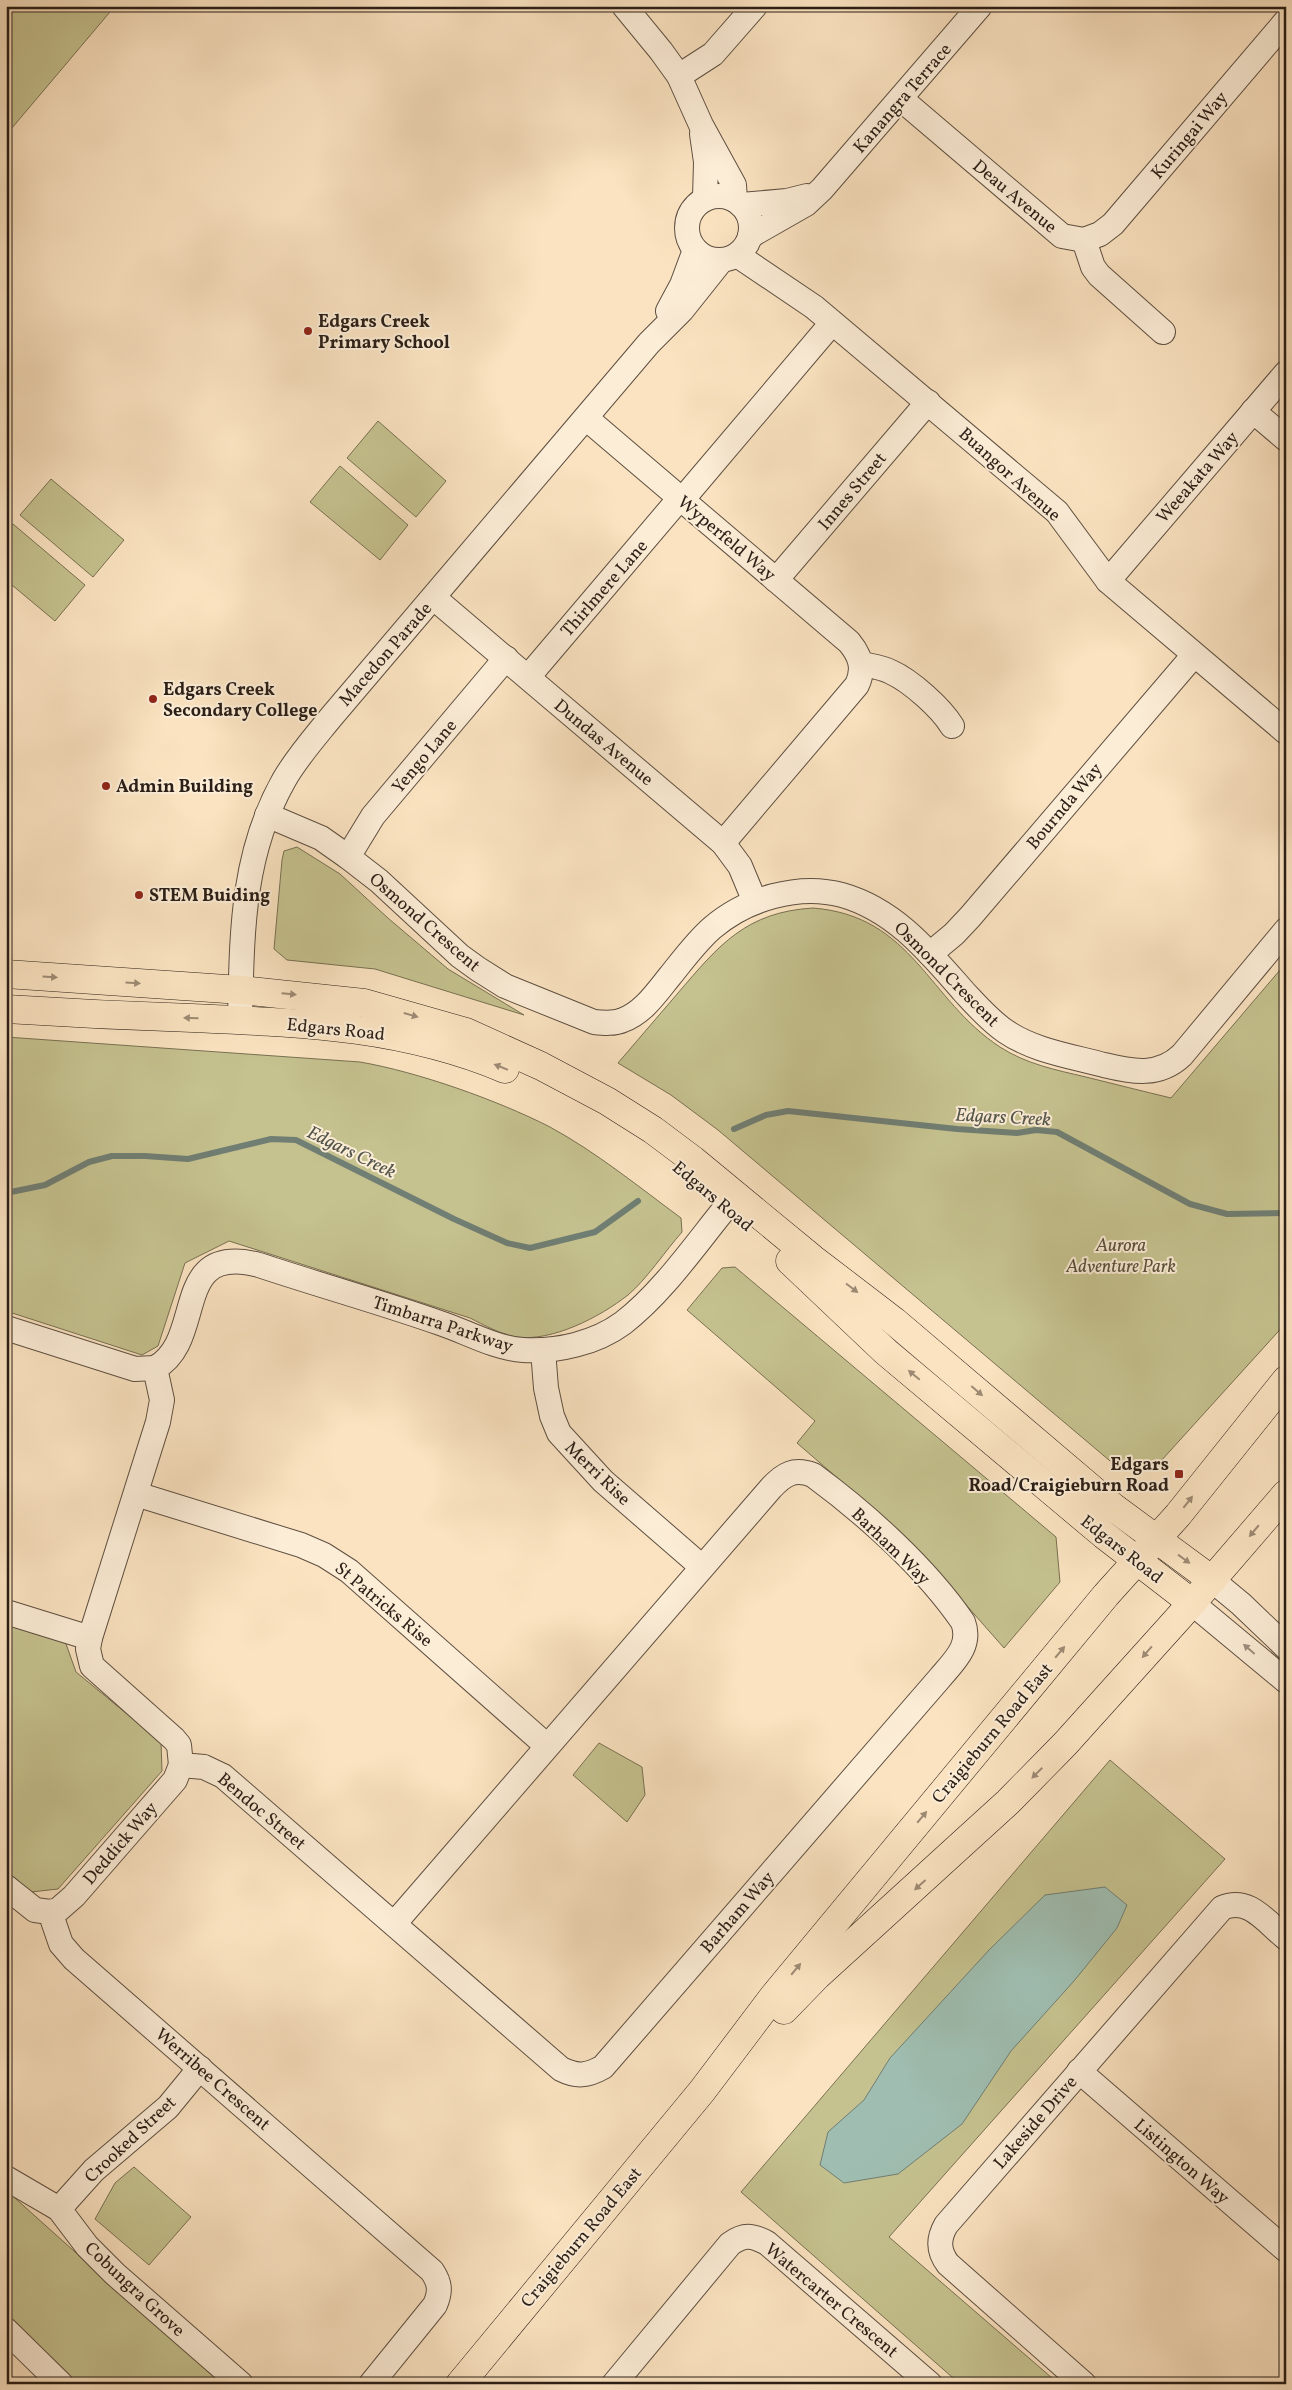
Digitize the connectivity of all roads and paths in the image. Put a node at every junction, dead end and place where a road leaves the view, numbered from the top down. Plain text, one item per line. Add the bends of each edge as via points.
1 (624, 6) edge
2 (755, 6) edge
3 (980, 6) edge
4 (1286, 21) edge
5 (679, 76) junction
6 (901, 100) junction
7 (701, 125) junction
8 (822, 189) junction
9 (705, 198) junction
10 (738, 202) junction
11 (1084, 240) junction
12 (694, 250) junction
13 (736, 251) junction
14 (832, 323) junction
15 (1164, 332) dead end
16 (649, 343) junction
17 (1286, 373) edge
18 (928, 402) junction
19 (1253, 411) junction
20 (586, 418) junction
21 (1286, 439) edge
22 (681, 499) junction
23 (776, 580) junction
24 (1108, 581) junction
25 (434, 598) junction
26 (1194, 655) junction
27 (506, 658) junction
28 (861, 664) junction
29 (528, 677) junction
30 (952, 726) dead end
31 (1286, 732) edge
32 (267, 815) junction
33 (723, 844) junction
34 (348, 856) junction
35 (755, 902) junction
36 (1286, 930) edge
37 (930, 954) junction
38 (6, 974) edge
39 (241, 990) junction
40 (6, 1009) edge
41 (240, 1020) junction
42 (732, 1201) junction
43 (6, 1328) edge
44 (543, 1350) junction
45 (155, 1368) junction
46 (1286, 1380) edge
47 (136, 1494) junction
48 (1286, 1494) edge
49 (1156, 1539) junction
50 (1136, 1561) junction
51 (702, 1567) junction
52 (1212, 1580) junction
53 (1192, 1603) junction
54 (6, 1612) edge
55 (90, 1638) junction
56 (1286, 1647) edge
57 (1286, 1681) edge
58 (548, 1746) junction
59 (181, 1765) junction
60 (6, 1887) edge
61 (50, 1912) junction
62 (394, 1924) junction
63 (1286, 1938) edge
64 (200, 2068) junction
65 (561, 2069) joint
66 (1079, 2071) junction
67 (702, 2091) junction
68 (6, 2178) edge
69 (59, 2209) junction
70 (1286, 2250) edge
71 (6, 2330) edge
72 (61, 2384) edge
73 (241, 2384) edge
74 (371, 2384) edge
75 (460, 2384) edge
76 (614, 2384) edge
77 (930, 2384) edge
78 (1084, 2384) edge

1 - 5 street
2 - 5 street via 713,54
3 - 6 street, Kanangra Terrace
4 - 11 street, Kuringai Way via 1113,224
5 - 7 street
6 - 8 street, Kanangra Terrace
6 - 11 street, Deau Avenue via 1062,236
7 - 9 street via 706,162
7 - 10 street via 734,185
8 - 10 street, Kanangra Terrace via 787,201
8 - 13 street, Kanangra Terrace via 806,204
9 - 10 street via 720,196
9 - 12 street via 689,216 687,234
10 - 13 street via 750,219
11 - 15 street via 1098,275
12 - 13 street via 712,260
12 - 16 street, Macedon Parade via 682,285
13 - 14 street, Buangor Avenue
13 - 16 street, Macedon Parade
14 - 18 street, Buangor Avenue
14 - 22 street, Thirlmere Lane
16 - 20 street, Macedon Parade
17 - 19 street, Weeakata Way
18 - 23 street, Innes Street
18 - 24 street, Buangor Avenue via 1057,512
19 - 21 street
19 - 24 street, Weeakata Way
20 - 22 street, Wyperfeld Way
20 - 25 street, Macedon Parade
22 - 23 street, Wyperfeld Way
22 - 29 street, Thirlmere Lane
23 - 28 street, Wyperfeld Way via 849,642
24 - 26 street, Buangor Avenue
25 - 27 street, Dundas Avenue
25 - 32 street, Macedon Parade via 296,760
26 - 31 street, Buangor Avenue
26 - 37 street, Bournda Way via 965,922
27 - 29 street, Dundas Avenue
27 - 34 street, Yengo Lane via 374,816
28 - 30 street via 899,676 938,708
28 - 33 street via 860,679 854,689
29 - 33 street, Dundas Avenue
32 - 34 street, Osmond Crescent via 321,838
32 - 39 street, Macedon Parade via 253,855 247,887
33 - 35 street, Dundas Avenue via 740,866
34 - 35 street, Osmond Crescent via 478,969 505,986 594,1022 623,1020 637,1012 712,928
35 - 37 street, Osmond Crescent via 795,892 841,895 885,914
36 - 37 street, Osmond Crescent via 1182,1055 1166,1067 1153,1071 1125,1070 1024,1042 985,1014
38 -> 39 main road, Edgars Road
39 - 41 street, Macedon Parade
39 -> 42 main road, Edgars Road via 364,1003 466,1032 541,1066 653,1130
41 -> 40 main road, Edgars Road
42 -> 41 main road, Edgars Road via 598,1114 545,1085 476,1056 423,1040 373,1031
42 - 44 street, Timbarra Parkway via 645,1305 622,1324 582,1343
42 -> 49 main road, Edgars Road via 894,1320 1113,1507
50 -> 42 main road, Edgars Road via 886,1352
43 - 45 street via 135,1369
44 - 45 street, Timbarra Parkway via 504,1346 440,1323 232,1260 205,1273 195,1288 173,1354
44 - 51 street, Merri Rise via 546,1388 559,1434 603,1481
45 - 47 street via 162,1408
49 -> 46 main road, Craigieburn Road East
47 - 55 street
47 - 58 street, St Patricks Rise via 324,1555 349,1571
48 -> 52 main road, Craigieburn Road East
49 - 50 main road, Craigieburn Road East
49 -> 52 main road, Edgars Road
50 - 53 main road, Edgars Road
67 -> 50 main road, Craigieburn Road East via 773,1997
51 - 58 street, Barham Way
51 - 65 street, Barham Way via 780,1479 795,1471 803,1472 836,1493 921,1572 963,1622 966,1630 964,1647 603,2067 584,2076
52 - 53 main road, Craigieburn Road East
52 - 56 street, Edgars Road
57 -> 53 street, Edgars Road
53 -> 67 main road, Craigieburn Road East via 1090,1718 1008,1802 817,1976
54 - 55 street
55 - 59 street via 88,1649 92,1666 174,1738 179,1745
58 - 62 street, Barham Way
59 - 61 street, Deddick Way via 175,1780 74,1896
59 - 62 street, Bendoc Street via 204,1767 223,1776
60 - 61 street via 35,1910
61 - 64 street, Werribee Crescent via 60,1944 74,1960
62 - 65 street, Bendoc Street
63 - 66 street, Lakeside Drive via 1246,1906 1222,1908
64 - 69 street, Crooked Street via 168,2107 94,2170
64 - 74 street, Werribee Crescent via 432,2270 440,2287 435,2305
66 - 70 street, Listington Way
66 - 78 street, Lakeside Drive via 946,2225 939,2243 948,2264
67 - 75 main road, Craigieburn Road East
68 - 69 street, Cobungra Grove
69 - 73 street, Cobungra Grove via 87,2246 115,2274
71 - 72 street
76 - 77 street, Watercarter Crescent via 730,2244 744,2236 767,2243

